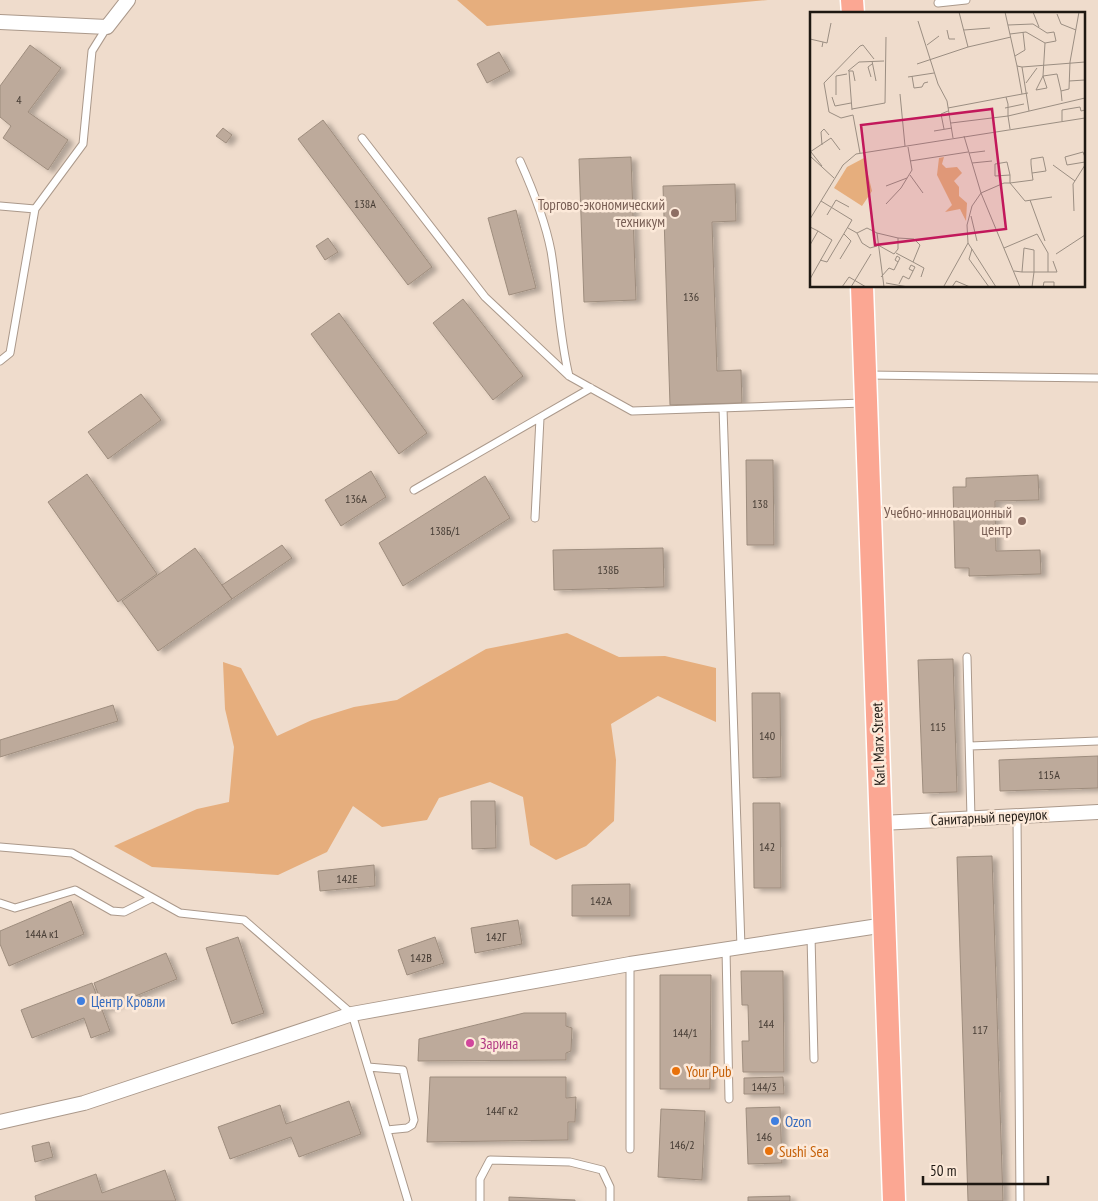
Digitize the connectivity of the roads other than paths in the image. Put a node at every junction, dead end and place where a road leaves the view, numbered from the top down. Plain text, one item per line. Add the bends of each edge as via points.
1 (128, 0) edge
2 (966, 0) edge
3 (938, 3) dead end
4 (0, 22) edge
5 (107, 27) junction
6 (362, 138) dead end
7 (520, 161) dead end
8 (0, 206) edge
9 (36, 209) junction
10 (862, 288) edge
11 (0, 361) edge
12 (865, 375) junction
13 (569, 376) junction
14 (1098, 378) edge
15 (591, 388) junction
16 (866, 403) junction
17 (723, 408) junction
18 (540, 418) junction
19 (414, 490) dead end
20 (535, 518) dead end
21 (967, 657) dead end
22 (1098, 741) edge
23 (970, 746) junction
24 (1098, 812) edge
25 (1017, 816) junction
26 (971, 818) junction
27 (881, 823) junction
28 (0, 846) edge
29 (152, 898) junction
30 (0, 903) edge
31 (885, 925) junction
32 (811, 936) junction
33 (741, 947) junction
34 (726, 949) junction
35 (630, 964) junction
36 (352, 1014) junction
37 (814, 1059) dead end
38 (368, 1067) junction
39 (729, 1099) dead end
40 (0, 1122) edge
41 (387, 1130) junction
42 (630, 1149) dead end
43 (408, 1201) edge
44 (480, 1201) edge
45 (610, 1201) edge
46 (894, 1201) edge
47 (1020, 1201) edge

1 - 5 street
2 - 3 lane
4 - 5 street
5 - 9 lane via 92,51 83,144
6 - 13 lane via 485,297
7 - 13 lane via 540,209 551,251
8 - 9 lane
9 - 11 lane via 10,353
10 - 12 highway, Karl Marx Street
12 - 14 lane
12 - 16 highway, Karl Marx Street
13 - 15 lane
15 - 17 lane via 632,411
15 - 18 lane
16 - 17 lane
16 - 27 highway, Karl Marx Street
17 - 33 lane
18 - 19 lane
18 - 20 lane
21 - 23 lane
22 - 23 lane
23 - 26 lane
24 - 25 street, Санитарный переулок
25 - 26 street, Санитарный переулок
25 - 47 lane
26 - 27 street, Санитарный переулок
27 - 31 highway, Karl Marx Street
28 - 29 lane via 72,853
29 - 30 lane via 124,912 112,911 75,890 15,908
29 - 36 lane via 180,914 244,920
31 - 32 street
31 - 46 highway, Karl Marx Street
32 - 33 street
32 - 37 lane
33 - 34 street
34 - 35 street
34 - 39 lane
35 - 36 street
35 - 42 lane
36 - 38 lane
36 - 40 street via 84,1103
38 - 41 lane
38 - 41 lane via 404,1070 414,1120 407,1128
41 - 43 lane
44 - 45 lane via 480,1179 490,1160 570,1162 602,1170 610,1187

